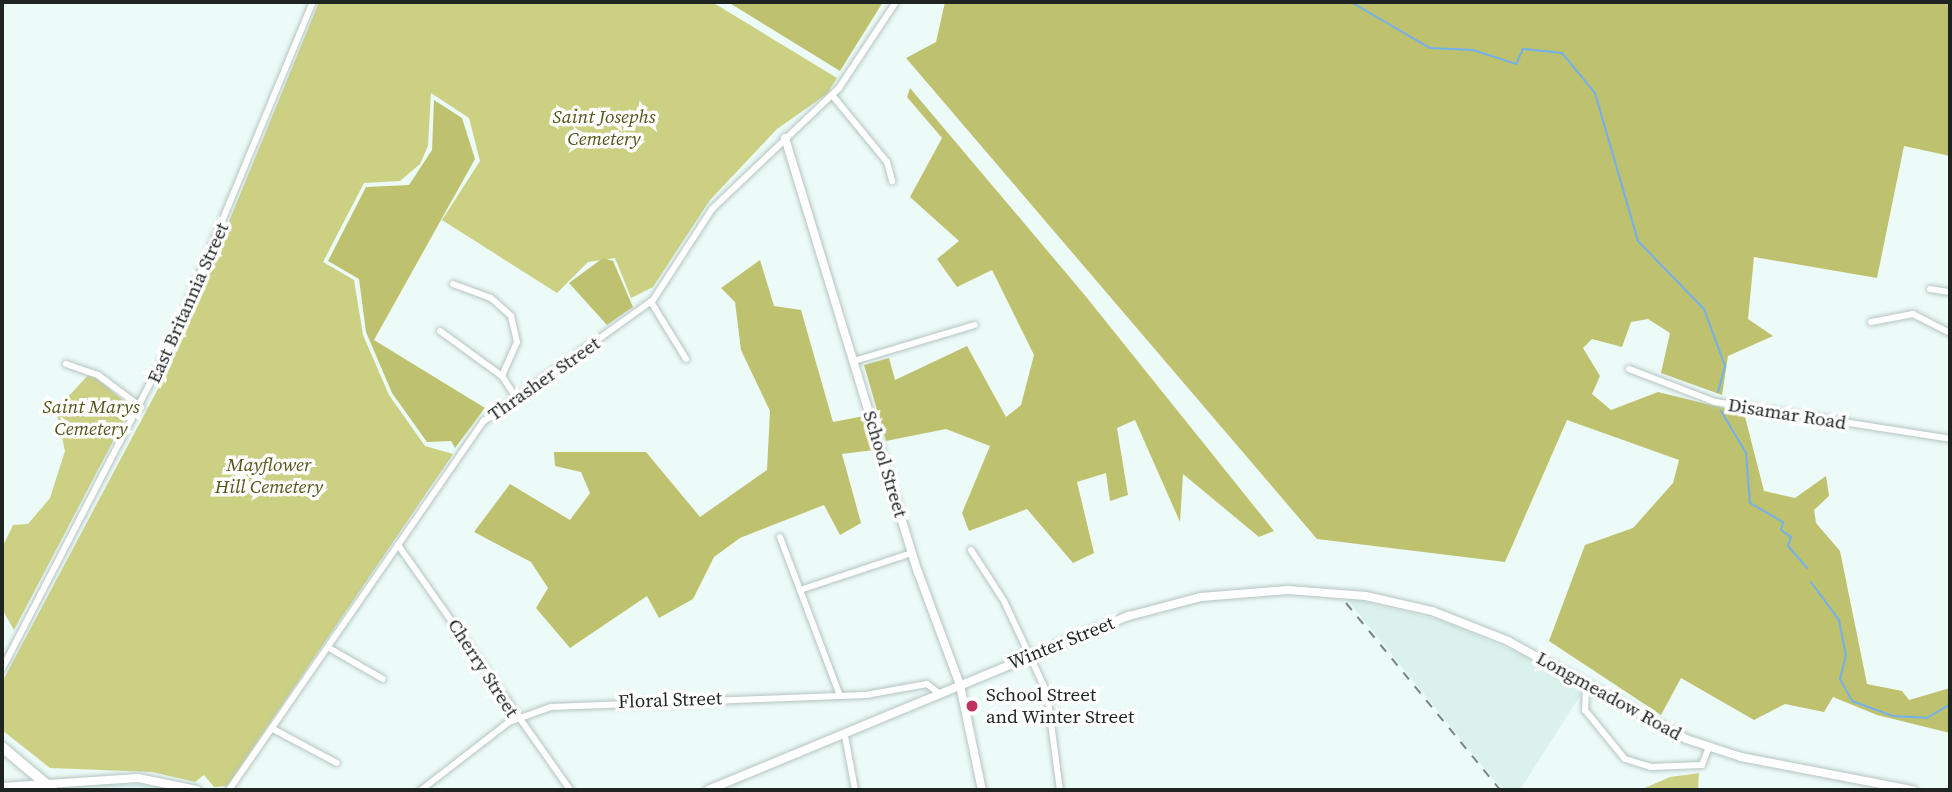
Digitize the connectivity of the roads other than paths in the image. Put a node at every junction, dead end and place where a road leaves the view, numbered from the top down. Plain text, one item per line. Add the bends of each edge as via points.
1 (313, 2) edge
2 (896, 2) edge
3 (832, 95) junction
4 (785, 138) junction
5 (892, 181) dead end
6 (453, 284) dead end
7 (1930, 289) dead end
8 (1950, 292) edge
9 (651, 302) junction
10 (1871, 322) dead end
11 (975, 325) dead end
12 (440, 331) dead end
13 (1950, 334) edge
14 (1944, 340) dead end
15 (686, 359) dead end
16 (854, 361) junction
17 (66, 364) dead end
18 (1629, 369) dead end
19 (502, 376) junction
20 (515, 396) junction
21 (141, 407) junction
22 (1950, 439) edge
23 (780, 537) dead end
24 (398, 545) junction
25 (971, 550) dead end
26 (912, 553) junction
27 (800, 590) junction
28 (1351, 594) joint
29 (329, 648) junction
30 (1029, 656) junction
31 (2, 669) edge
32 (383, 679) dead end
33 (960, 685) junction
34 (1586, 685) junction
35 (940, 694) junction
36 (840, 696) junction
37 (516, 718) junction
38 (273, 729) junction
39 (845, 736) junction
40 (2, 747) edge
41 (1709, 747) junction
42 (337, 763) dead end
43 (40, 780) junction
44 (2, 787) edge
45 (52, 790) edge
46 (197, 790) edge
47 (229, 790) edge
48 (421, 790) edge
49 (570, 790) edge
50 (708, 790) edge
51 (855, 790) edge
52 (982, 790) edge
53 (1060, 790) edge
54 (1913, 790) edge

1 - 21 street, East Britannia Street via 293,61
2 - 3 street, Thrasher Street via 883,29
3 - 4 street, Thrasher Street
3 - 5 street via 887,162
4 - 9 street, Thrasher Street via 712,209
4 - 16 street, School Street
6 - 19 street via 491,298 511,316 517,342
7 - 8 street
9 - 15 street
9 - 20 street, Thrasher Street
10 - 13 street via 1913,314
11 - 16 street
12 - 19 street
13 - 14 street
16 - 26 street, School Street
17 - 21 street via 98,375
18 - 22 street, Disamar Road via 1715,402
19 - 20 street
20 - 24 street, Thrasher Street via 479,428
21 - 31 street, East Britannia Street
23 - 27 street
24 - 29 street, Thrasher Street
24 - 37 street, Cherry Street
25 - 30 street
26 - 27 street
26 - 33 street, School Street
27 - 36 street
28 - 30 street, Winter Street via 1279,590 1189,599
28 - 34 street, Longmeadow Road via 1471,624
29 - 32 street
29 - 38 street, Thrasher Street
30 - 33 street, Winter Street
30 - 53 street via 1050,702
33 - 35 street, Winter Street
33 - 52 street, School Street
34 - 41 street, Longmeadow Road
34 - 41 street via 1585,710 1625,759 1651,766 1702,765
35 - 36 street, Floral Street via 927,684
35 - 39 street, Winter Street
36 - 37 street, Floral Street via 602,702
37 - 48 street, Floral Street
37 - 49 street, Cherry Street
38 - 42 street
38 - 47 street, Thrasher Street
39 - 50 street, Winter Street
39 - 51 street
40 - 43 main road
41 - 54 street, Longmeadow Road
43 - 44 street
43 - 45 main road
43 - 46 street via 138,778

